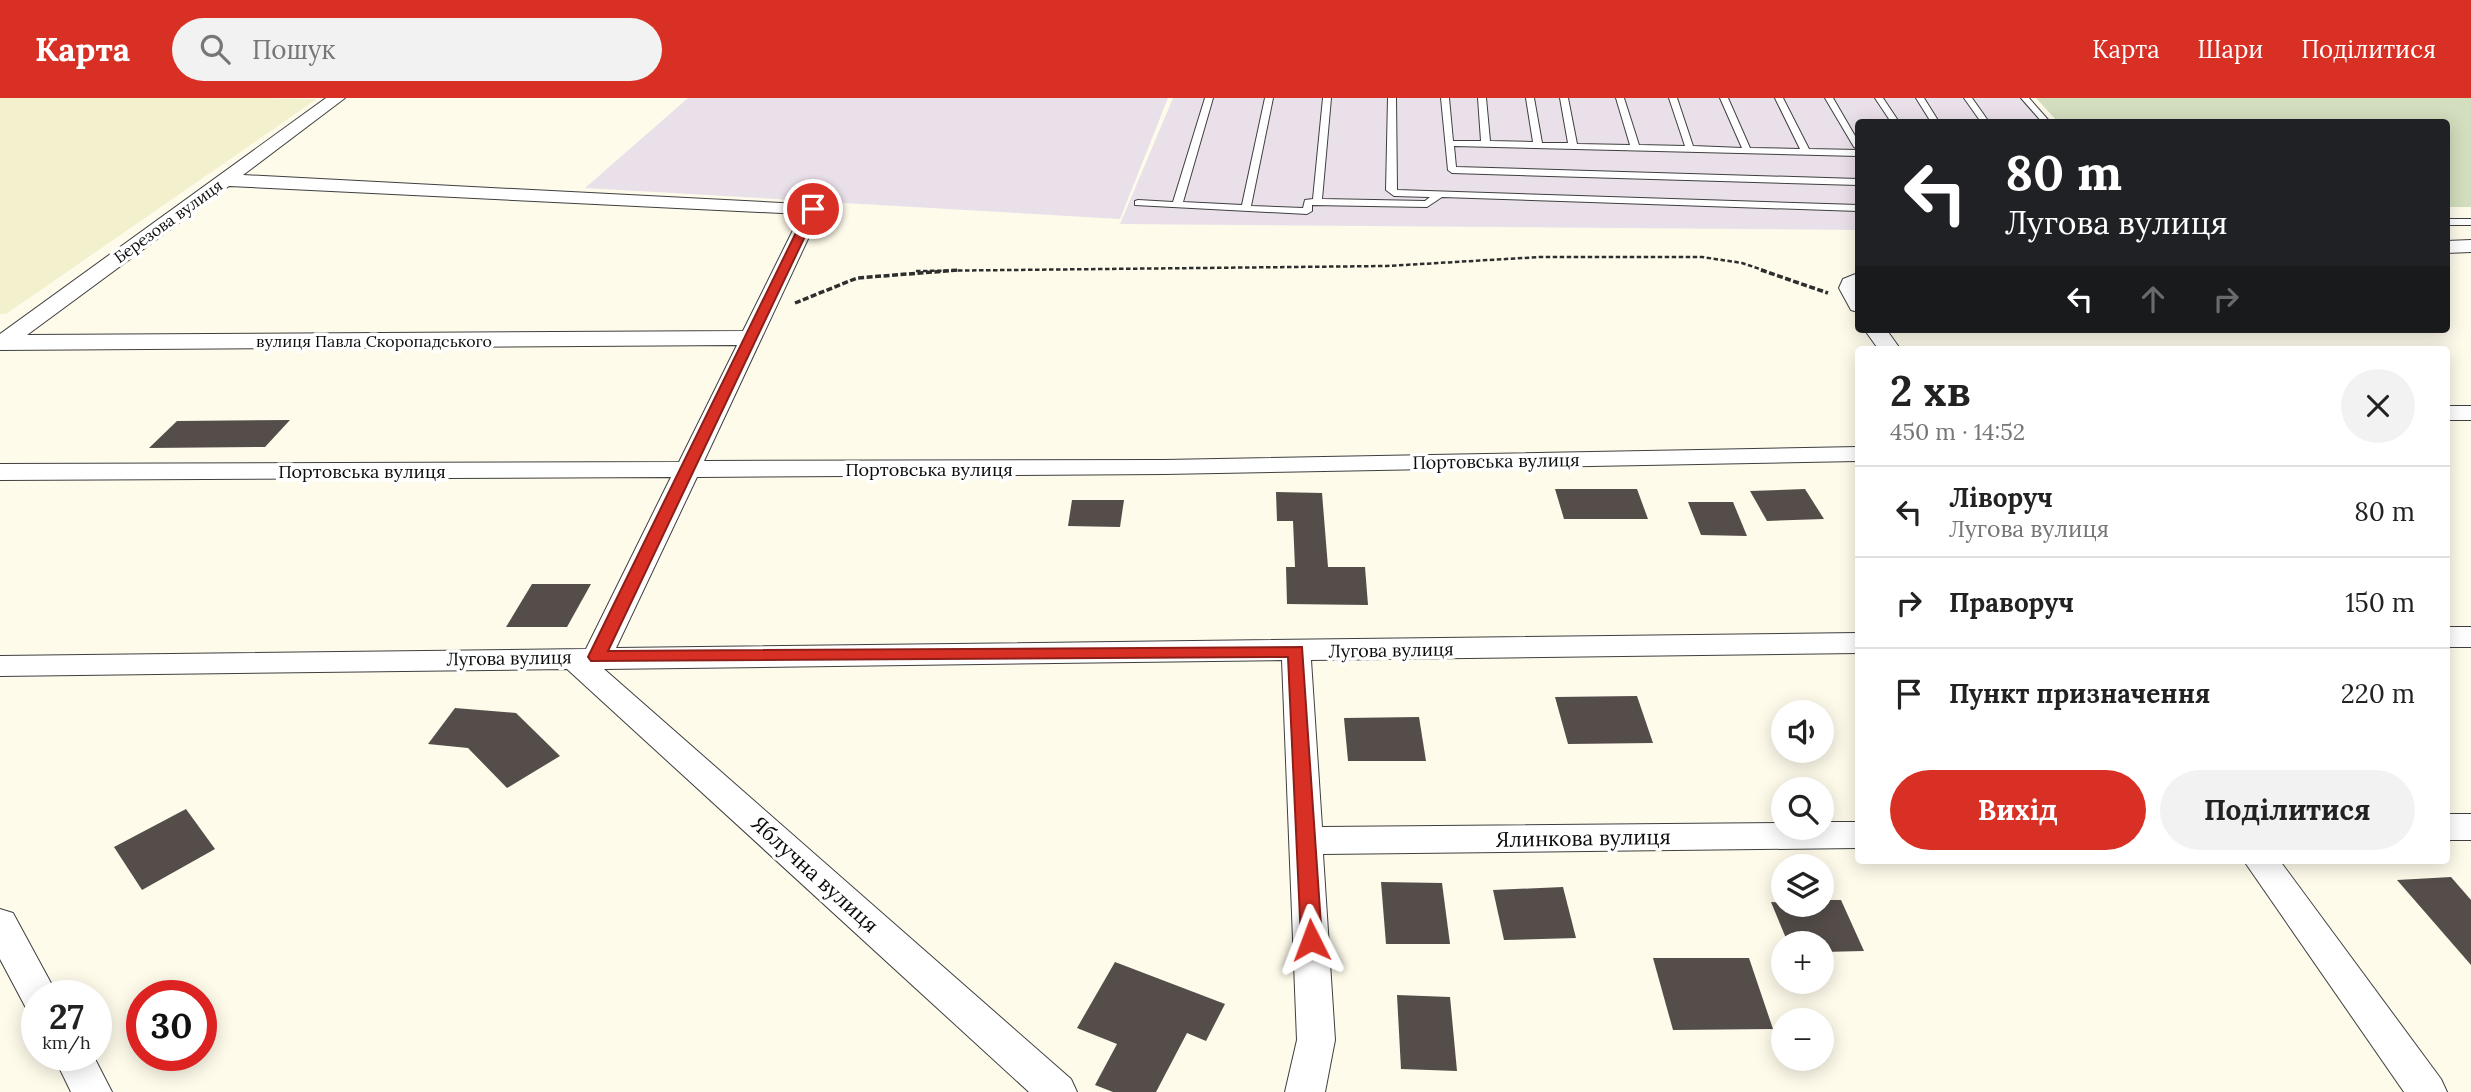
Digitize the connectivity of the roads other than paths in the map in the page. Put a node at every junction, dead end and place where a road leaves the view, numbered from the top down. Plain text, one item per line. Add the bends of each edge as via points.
1 (337, 98) edge
2 (1209, 98) edge
3 (1269, 98) edge
4 (1327, 98) edge
5 (1392, 98) edge
6 (1445, 98) edge
7 (1482, 98) edge
8 (1530, 98) edge
9 (1564, 98) edge
10 (1620, 98) edge
11 (1674, 98) edge
12 (1724, 98) edge
13 (1779, 98) edge
14 (1829, 98) edge
15 (1879, 98) edge
16 (1920, 98) edge
17 (1968, 98) edge
18 (2025, 98) edge
19 (1893, 119) edge
20 (1933, 119) edge
21 (1983, 119) edge
22 (2043, 119) edge
23 (1855, 142) edge
24 (1448, 143) junction
25 (1486, 144) junction
26 (1538, 145) junction
27 (1573, 146) junction
28 (1635, 148) junction
29 (1690, 149) junction
30 (1747, 150) junction
31 (1807, 152) junction
32 (1855, 153) edge
33 (224, 180) junction
34 (1855, 182) edge
35 (1439, 195) junction
36 (1317, 202) junction
37 (1138, 203) dead end
38 (1177, 205) junction
39 (1246, 208) junction
40 (1855, 208) edge
41 (2450, 222) edge
42 (2471, 222) edge
43 (2471, 246) edge
44 (2450, 247) edge
45 (753, 329) junction
46 (1, 343) edge
47 (2450, 413) edge
48 (2471, 413) edge
49 (1855, 454) edge
50 (687, 470) junction
51 (0, 472) edge
52 (2450, 637) edge
53 (2471, 637) edge
54 (1855, 643) edge
55 (1296, 651) junction
56 (585, 657) junction
57 (0, 666) edge
58 (2450, 827) edge
59 (2471, 827) edge
60 (1855, 835) edge
61 (1307, 841) junction
62 (2263, 864) edge
63 (0, 924) edge
64 (30, 980) edge
65 (81, 1071) edge
66 (92, 1092) edge
67 (1057, 1092) edge
68 (1305, 1092) edge
69 (2427, 1092) edge

1 - 33 street, Березова вулиця
2 - 38 lane
3 - 39 lane
4 - 36 lane
5 - 35 lane via 1391,190
6 - 24 lane
7 - 25 lane
8 - 26 lane
9 - 27 lane
10 - 28 lane
11 - 29 lane
12 - 30 lane
13 - 31 lane
14 - 23 lane
15 - 19 lane
16 - 20 lane
17 - 21 lane
18 - 22 lane
24 - 25 lane
24 - 34 lane via 1452,170 1465,172
25 - 26 lane
26 - 27 lane
27 - 28 lane
28 - 29 lane
29 - 30 lane
30 - 31 lane
31 - 32 lane
33 - 45 street via 813,209
33 - 46 street, Березова вулиця
35 - 36 lane via 1427,204
35 - 40 lane
36 - 39 lane via 1308,202 1307,211
37 - 38 lane
38 - 39 lane
41 - 42 lane
43 - 44 street
45 - 46 street, вулиця Павла Скоропадського
45 - 50 street
47 - 48 street
49 - 50 street, Портовська вулиця via 1164,467
50 - 51 street, Портовська вулиця
50 - 56 street
52 - 53 street
54 - 55 street, Лугова вулиця
55 - 56 street, Лугова вулиця
55 - 61 street
56 - 57 street, Лугова вулиця
56 - 67 street, Яблучна вулиця
58 - 59 street
60 - 61 street, Ялинкова вулиця
61 - 68 street via 1316,1040
62 - 69 street
63 - 64 street
65 - 66 street

